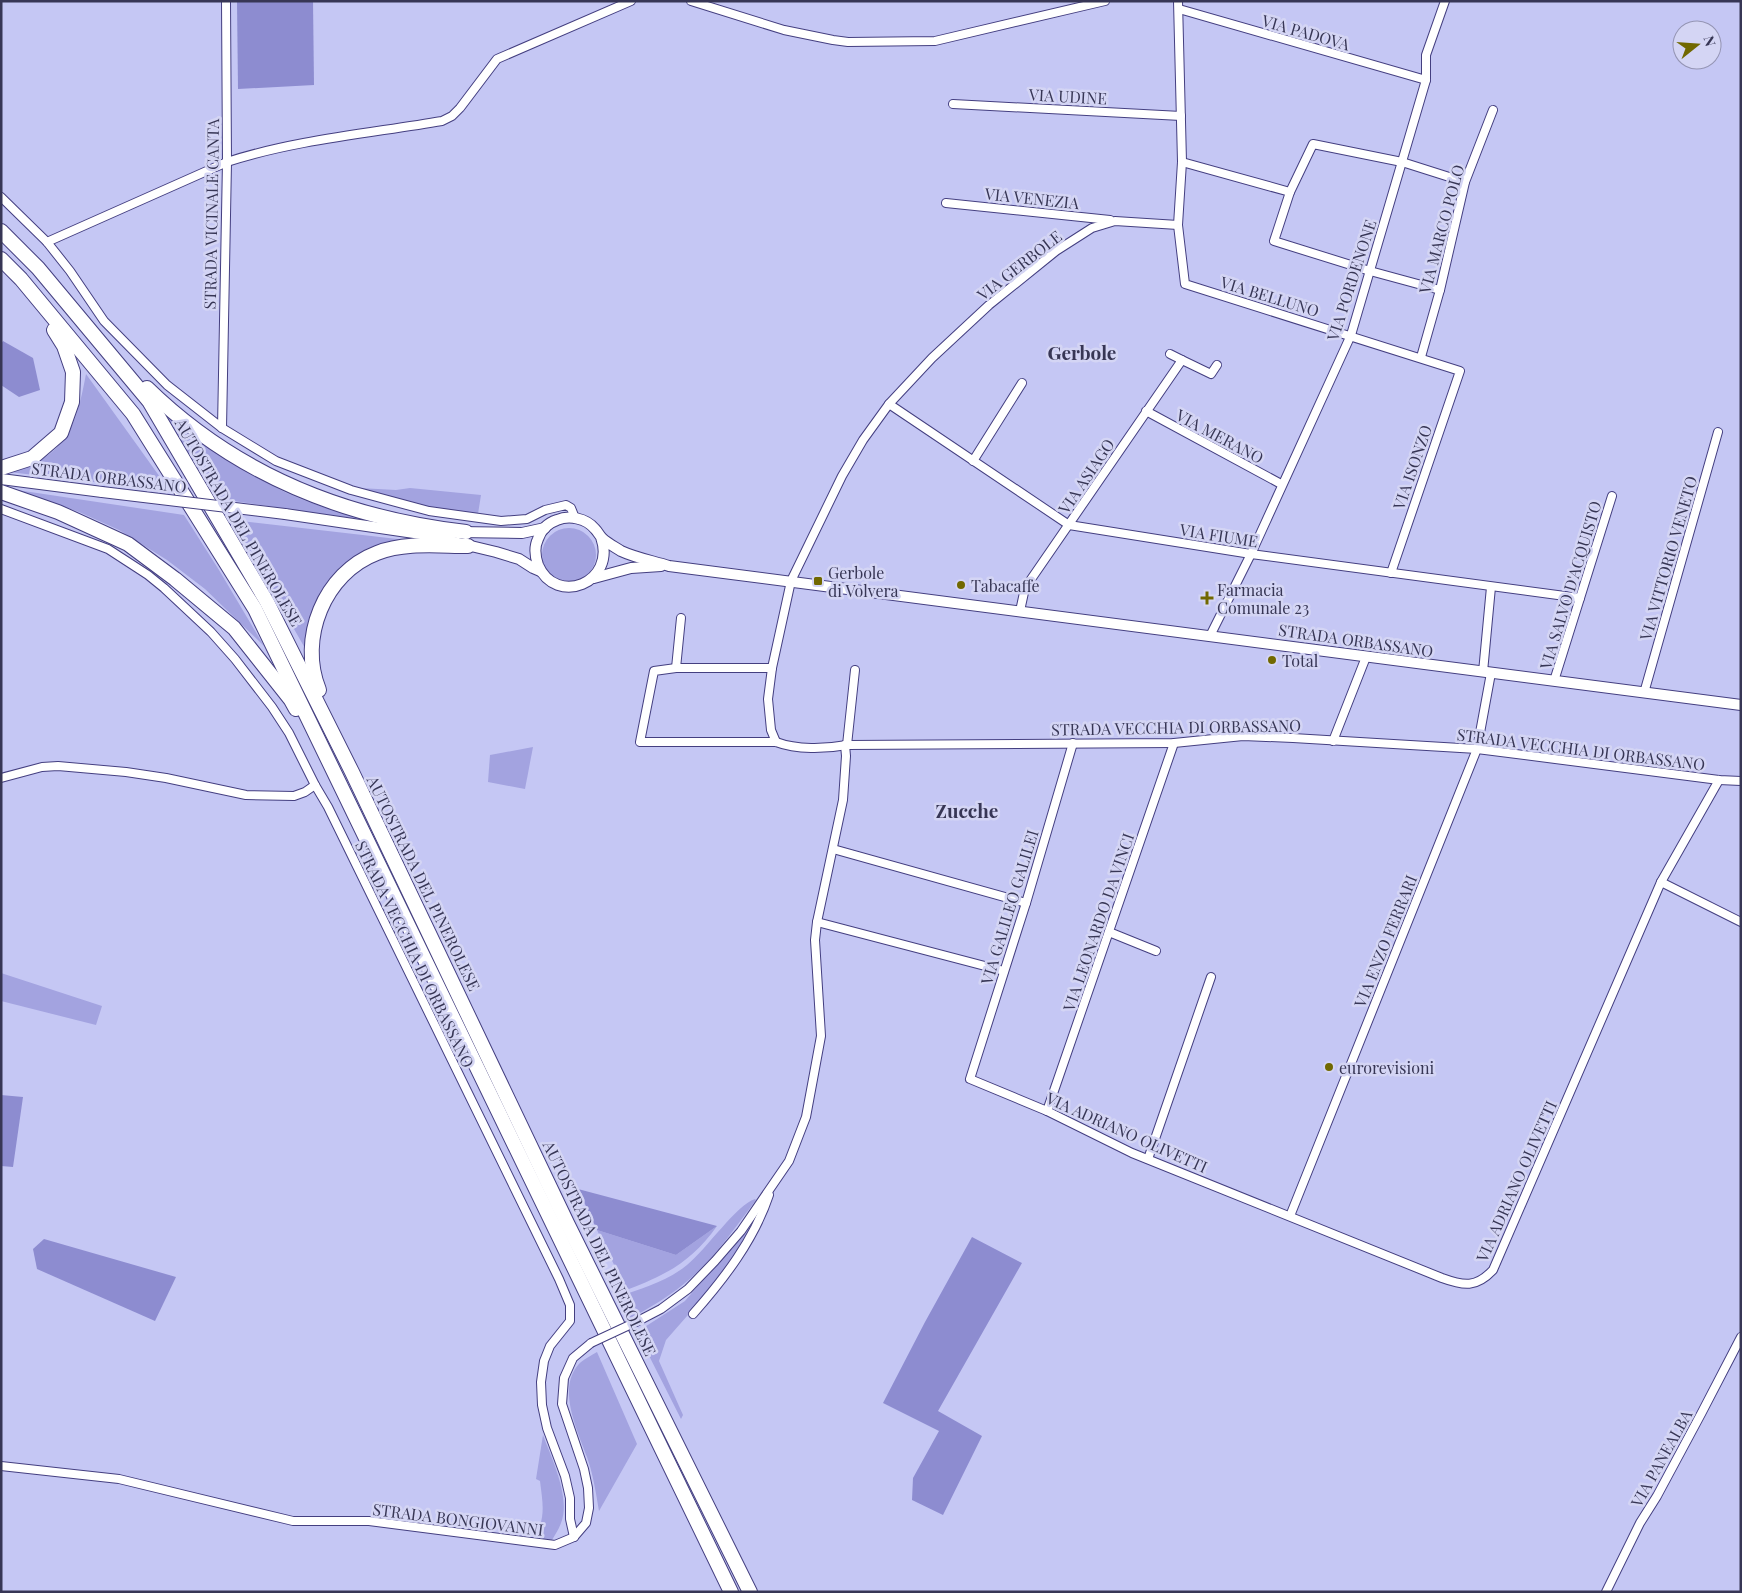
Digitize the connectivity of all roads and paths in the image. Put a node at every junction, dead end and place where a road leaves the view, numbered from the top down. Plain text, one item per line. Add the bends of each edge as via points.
1 (226, 1) edge
2 (631, 1) edge
3 (691, 1) edge
4 (1105, 1) edge
5 (1445, 1) edge
6 (1178, 5) edge
7 (1426, 80) junction
8 (953, 104) dead end
9 (1493, 110) dead end
10 (1181, 116) junction
11 (227, 162) junction
12 (1182, 162) junction
13 (1402, 162) junction
14 (1465, 182) junction
15 (1290, 192) junction
16 (1, 198) edge
17 (946, 203) dead end
18 (1114, 220) junction
19 (1178, 225) junction
20 (1, 231) edge
21 (47, 242) junction
22 (1, 259) edge
23 (38, 268) junction
24 (1370, 271) junction
25 (21, 279) junction
26 (1440, 290) junction
27 (1351, 336) junction
28 (1170, 354) dead end
29 (1420, 357) junction
30 (1182, 360) junction
31 (1217, 365) dead end
32 (1460, 370) joint
33 (1022, 383) dead end
34 (890, 404) junction
35 (1146, 411) junction
36 (222, 428) junction
37 (1718, 432) dead end
38 (973, 461) junction
39 (1, 468) edge
40 (1, 479) edge
41 (1281, 484) junction
42 (1, 492) edge
43 (1612, 496) dead end
44 (1, 508) edge
45 (575, 518) junction
46 (1069, 525) junction
47 (544, 528) junction
48 (466, 532) junction
49 (421, 534) junction
50 (601, 537) junction
51 (468, 546) junction
52 (1251, 554) junction
53 (669, 566) junction
54 (540, 570) junction
55 (1391, 573) junction
56 (594, 578) junction
57 (791, 581) junction
58 (1490, 586) junction
59 (1580, 598) junction
60 (1020, 611) junction
61 (681, 618) dead end
62 (1210, 636) junction
63 (1366, 656) junction
64 (676, 668) junction
65 (772, 668) junction
66 (855, 670) dead end
67 (1487, 672) junction
68 (1554, 681) junction
69 (1644, 693) junction
70 (1741, 705) edge
71 (1334, 741) junction
72 (776, 742) junction
73 (1073, 742) junction
74 (1174, 742) junction
75 (846, 745) junction
76 (1477, 749) junction
77 (352, 772) junction
78 (1, 778) edge
79 (1719, 780) junction
80 (1741, 781) edge
81 (315, 785) junction
82 (341, 788) junction
83 (833, 849) junction
84 (1661, 882) junction
85 (1026, 903) junction
86 (817, 922) junction
87 (1741, 922) edge
88 (1109, 932) junction
89 (1156, 951) dead end
90 (1004, 971) junction
91 (1211, 977) dead end
92 (970, 1080) joint
93 (1047, 1111) junction
94 (1148, 1159) junction
95 (772, 1186) junction
96 (1290, 1216) junction
97 (693, 1314) dead end
98 (1741, 1337) edge
99 (1, 1466) edge
100 (574, 1537) junction
101 (731, 1592) edge
102 (750, 1592) edge
103 (1606, 1592) edge

1 - 11 street, STRADA VICINALE CANTA
2 - 11 street via 497,59 460,108 442,121 281,147
3 - 4 street via 784,30 848,42 935,41
5 - 7 street, VIA PORDENONE via 1426,55
6 - 7 street, VIA PADOVA
6 - 10 street
7 - 13 street, VIA PORDENONE
8 - 10 street, VIA UDINE
9 - 14 street, VIA MARCO POLO
10 - 12 street
11 - 21 street
11 - 36 street, STRADA VICINALE CANTA
12 - 15 street
12 - 19 street
13 - 14 street
13 - 15 street via 1313,144
13 - 24 street, VIA PORDENONE
14 - 26 street, VIA MARCO POLO
15 - 24 street via 1274,241
16 - 21 street
17 - 18 street, VIA VENEZIA
18 - 19 street, VIA GERBOLE
18 - 34 street, VIA GERBOLE via 1092,228 1056,252 989,305 932,358
19 - 27 street, VIA BELLUNO via 1185,284
20 - 23 highway, AUTOSTRADA DEL PINEROLESE
21 - 36 street via 122,341 167,385
22 - 25 highway, AUTOSTRADA DEL PINEROLESE
23 - 48 highway via 160,400 237,458 304,492 356,511 427,528
23 - 77 highway, AUTOSTRADA DEL PINEROLESE via 149,401 267,602
24 - 26 street
24 - 27 street, VIA PORDENONE
25 - 39 highway via 64,346 73,372 72,402 61,433 32,458
25 - 82 highway, AUTOSTRADA DEL PINEROLESE via 133,414 256,609
26 - 29 street, VIA MARCO POLO
27 - 29 street, VIA BELLUNO
27 - 41 street, VIA PORDENONE
28 - 30 street
29 - 32 street, VIA BELLUNO
30 - 31 street via 1211,374
30 - 35 street, VIA ASIAGO
32 - 55 street, VIA ISONZO
33 - 38 street
34 - 38 street, VIA FIUME
34 - 57 street, VIA GERBOLE via 842,476
35 - 41 street, VIA MERANO
35 - 46 street, VIA ASIAGO
36 - 45 street via 276,461 351,490 429,511 501,521 527,519 566,505 572,508
37 - 69 street, VIA VITTORIO VENETO
38 - 46 street, VIA FIUME
40 - 49 main road, STRADA ORBASSANO, bridge
41 - 52 street, VIA PORDENONE
42 - 82 highway via 58,512 128,544 234,628 291,700
43 - 59 street, VIA SALVO D'ACQUISTO
44 - 81 street, STRADA VECCHIA DI ORBASSANO via 108,550 164,588 211,632 255,684 289,733
45 - 47 main road, STRADA ORBASSANO via 558,519
45 - 50 main road, STRADA ORBASSANO via 586,521
46 - 52 street, VIA FIUME
46 - 60 street, VIA ASIAGO via 1025,588
47 - 48 main road, STRADA ORBASSANO via 522,533
47 - 54 main road via 535,549
48 - 49 main road, STRADA ORBASSANO
49 - 51 main road, STRADA ORBASSANO
50 - 53 main road, STRADA ORBASSANO via 627,553
50 - 56 main road via 604,554
51 - 54 main road, STRADA ORBASSANO via 520,559
51 - 77 highway via 396,547 377,553 349,570 326,597 314,627 311,650 314,678
52 - 55 street, VIA FIUME
52 - 62 street, VIA PORDENONE
53 - 56 main road, STRADA ORBASSANO via 631,568
53 - 57 main road, STRADA ORBASSANO
54 - 56 main road, STRADA ORBASSANO via 547,578 565,587
55 - 58 street, VIA FIUME
57 - 60 main road, STRADA ORBASSANO
57 - 65 street, VIA GERBOLE
58 - 59 street, VIA FIUME
58 - 67 street, VIA ENZO FERRARI
59 - 68 street, VIA SALVO D'ACQUISTO
60 - 62 main road, STRADA ORBASSANO
61 - 64 street
62 - 63 main road, STRADA ORBASSANO
63 - 67 main road, STRADA ORBASSANO
63 - 71 street
64 - 65 street
64 - 72 street, STRADA VECCHIA DI ORBASSANO via 654,671 640,742
65 - 72 street, VIA GERBOLE via 768,699 771,730
66 - 75 street
67 - 68 main road, STRADA ORBASSANO
67 - 76 street, VIA ENZO FERRARI
68 - 69 main road, STRADA ORBASSANO
69 - 70 main road, STRADA ORBASSANO
71 - 74 street, STRADA VECCHIA DI ORBASSANO via 1243,736
71 - 76 street, STRADA VECCHIA DI ORBASSANO
72 - 75 street, STRADA VECCHIA DI ORBASSANO via 787,746
73 - 74 street, STRADA VECCHIA DI ORBASSANO
73 - 75 street, STRADA VECCHIA DI ORBASSANO
73 - 85 street, VIA GALILEO GALILEI
74 - 88 street, VIA LEONARDO DA VINCI
75 - 83 street via 843,800
76 - 79 street, STRADA VECCHIA DI ORBASSANO
76 - 96 street, VIA ENZO FERRARI
77 - 102 highway, AUTOSTRADA DEL PINEROLESE via 567,1223
78 - 81 street via 58,766 166,778 246,795 294,796
79 - 80 street, STRADA VECCHIA DI ORBASSANO
79 - 84 street, VIA ADRIANO OLIVETTI
81 - 100 street, STRADA VECCHIA DI ORBASSANO via 570,1305 570,1321 550,1346 541,1382 547,1428 570,1498
82 - 101 highway, AUTOSTRADA DEL PINEROLESE
83 - 85 street
83 - 86 street
84 - 87 street
84 - 96 street, VIA ADRIANO OLIVETTI via 1498,1260 1485,1278 1469,1284 1452,1282
85 - 90 street, VIA GALILEO GALILEI
86 - 90 street
86 - 95 street via 815,940 821,1036 818,1054 806,1117 789,1161
88 - 89 street
88 - 93 street, VIA LEONARDO DA VINCI
90 - 92 street, VIA GALILEO GALILEI
91 - 94 street
92 - 93 street, VIA ADRIANO OLIVETTI
93 - 94 street, VIA ADRIANO OLIVETTI
94 - 96 street, VIA ADRIANO OLIVETTI
95 - 97 street via 760,1220 729,1271
95 - 100 street, bridge via 740,1231 688,1289 661,1309 591,1343 573,1358 564,1378 562,1404 584,1469 589,1508 586,1523
98 - 103 street, VIA PANEALBA
99 - 100 street, STRADA BONGIOVANNI via 119,1479 293,1520 369,1521 555,1545

